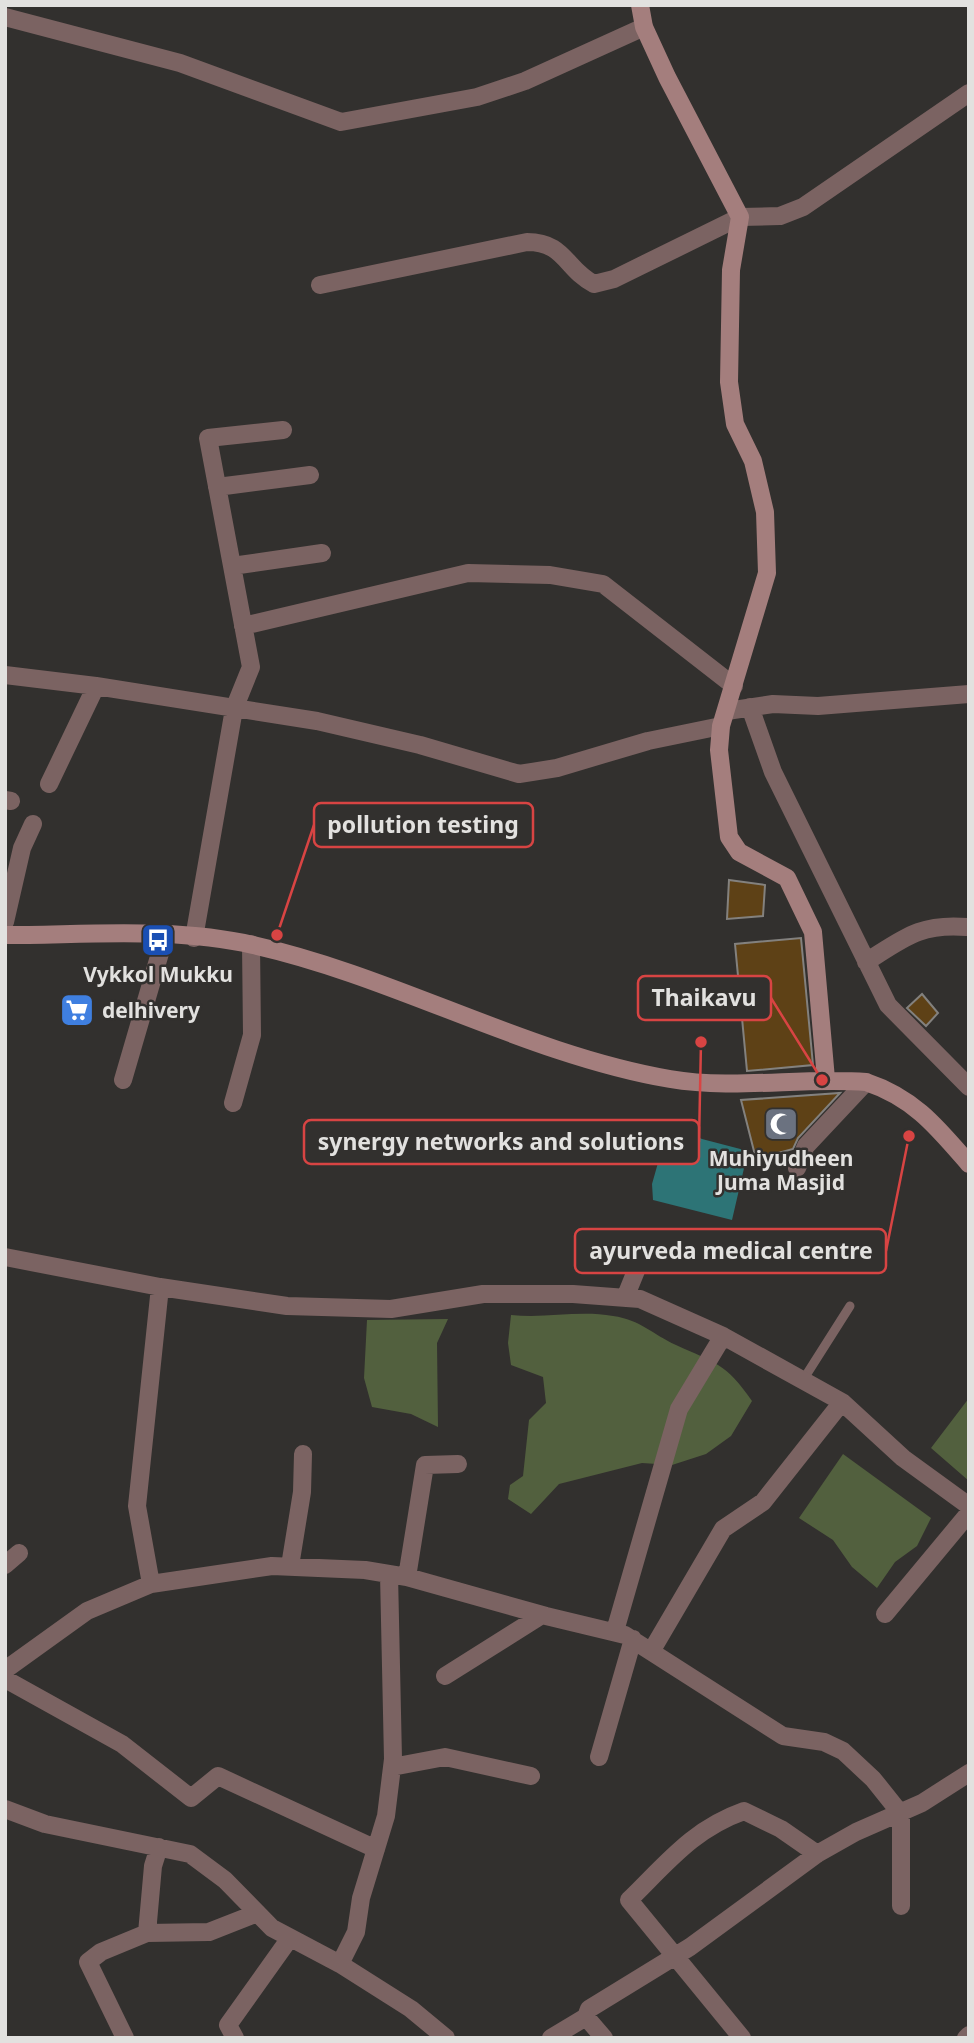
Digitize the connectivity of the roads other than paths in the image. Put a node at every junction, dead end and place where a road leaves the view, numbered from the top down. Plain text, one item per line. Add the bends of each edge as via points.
1 (640, 5) edge
2 (5, 17) edge
3 (644, 27) junction
4 (969, 93) edge
5 (740, 217) junction
6 (320, 285) dead end
7 (283, 430) dead end
8 (310, 475) dead end
9 (217, 487) junction
10 (322, 553) dead end
11 (232, 566) junction
12 (243, 626) junction
13 (5, 675) edge
14 (96, 685) junction
15 (734, 686) junction
16 (969, 694) edge
17 (750, 707) junction
18 (234, 709) junction
19 (724, 719) junction
20 (49, 785) dead end
21 (33, 824) dead end
22 (5, 922) edge
23 (967, 927) dead end
24 (5, 935) edge
25 (165, 936) junction
26 (194, 938) junction
27 (251, 944) junction
28 (866, 962) junction
29 (826, 1079) junction
30 (123, 1080) dead end
31 (866, 1082) junction
32 (969, 1087) edge
33 (233, 1102) dead end
34 (969, 1164) edge
35 (797, 1168) dead end
36 (646, 1246) dead end
37 (5, 1257) edge
38 (160, 1287) junction
39 (625, 1298) junction
40 (850, 1306) dead end
41 (723, 1336) junction
42 (803, 1380) junction
43 (842, 1402) junction
44 (303, 1454) dead end
45 (458, 1464) dead end
46 (969, 1506) edge
47 (969, 1513) edge
48 (290, 1566) junction
49 (389, 1574) junction
50 (407, 1577) junction
51 (151, 1584) junction
52 (886, 1614) dead end
53 (542, 1615) junction
54 (615, 1631) junction
55 (633, 1639) junction
56 (652, 1650) junction
57 (5, 1670) edge
58 (444, 1676) dead end
59 (5, 1679) edge
60 (599, 1757) dead end
61 (392, 1767) junction
62 (969, 1773) edge
63 (531, 1776) dead end
64 (5, 1809) edge
65 (901, 1814) junction
66 (159, 1847) junction
67 (376, 1849) junction
68 (817, 1854) junction
69 (901, 1906) dead end
70 (255, 1914) junction
71 (147, 1933) junction
72 (290, 1938) junction
73 (674, 1958) junction
74 (340, 1964) junction
75 (586, 2017) junction
76 (125, 2038) edge
77 (235, 2038) edge
78 (446, 2038) edge
79 (551, 2038) edge
80 (604, 2038) edge
81 (742, 2038) edge

1 - 3 street
2 - 3 street via 180,64 341,122 477,97 526,81
3 - 5 street
4 - 5 street via 803,207 780,216
5 - 6 street via 614,279 594,284 583,279 555,247 527,242
5 - 15 street via 731,270 729,382 735,424 753,461 765,512 767,573
7 - 9 street via 208,438
8 - 9 street
9 - 11 street
10 - 11 street
11 - 12 street
12 - 15 street via 468,573 550,575 603,584
12 - 18 street via 251,667
13 - 14 street
14 - 18 street
14 - 20 street
15 - 19 street
16 - 17 street
17 - 19 street
17 - 28 street via 773,772
18 - 19 street via 330,724 519,774 557,768
18 - 26 street
19 - 29 street via 719,750 729,837 739,852 787,878 813,932
21 - 22 street
23 - 28 street via 939,925 910,935
24 - 25 street via 117,932
25 - 26 street
25 - 30 street
26 - 27 street
27 - 29 street via 353,972 591,1062 673,1079
27 - 33 street via 252,1035
28 - 32 street via 888,1005
29 - 31 street
31 - 34 street via 894,1091 932,1122
31 - 35 street via 806,1146
36 - 39 street
37 - 38 street
38 - 39 street via 287,1306 391,1309 483,1294
38 - 51 street via 137,1506
39 - 41 street via 640,1299
40 - 42 lane
41 - 42 street
41 - 54 street via 680,1409
42 - 43 street
43 - 46 street via 903,1458
43 - 56 street via 763,1502 723,1529
44 - 48 street via 303,1492
45 - 50 street via 425,1465
47 - 52 street
48 - 49 street
48 - 51 street
49 - 50 street
49 - 61 street
50 - 53 street
51 - 57 street via 87,1611
53 - 54 street
53 - 58 street
54 - 55 street
55 - 56 street
55 - 60 street
56 - 65 street via 783,1735 824,1742 843,1751
59 - 67 street via 122,1744 191,1798 218,1776
61 - 63 street via 445,1756
61 - 67 street
62 - 65 street
64 - 66 street via 45,1824
65 - 68 street
65 - 69 street
66 - 70 street via 190,1854 206,1865
66 - 71 street
67 - 74 street via 356,1932
68 - 73 street
68 - 73 street via 744,1811 716,1821 681,1847 629,1900
70 - 71 street via 209,1932
70 - 72 street
71 - 76 street via 88,1962
72 - 74 street
72 - 77 street via 228,2025
73 - 75 street via 630,1981 589,2009
73 - 81 street
74 - 78 street via 411,2009
75 - 79 street
75 - 80 street

